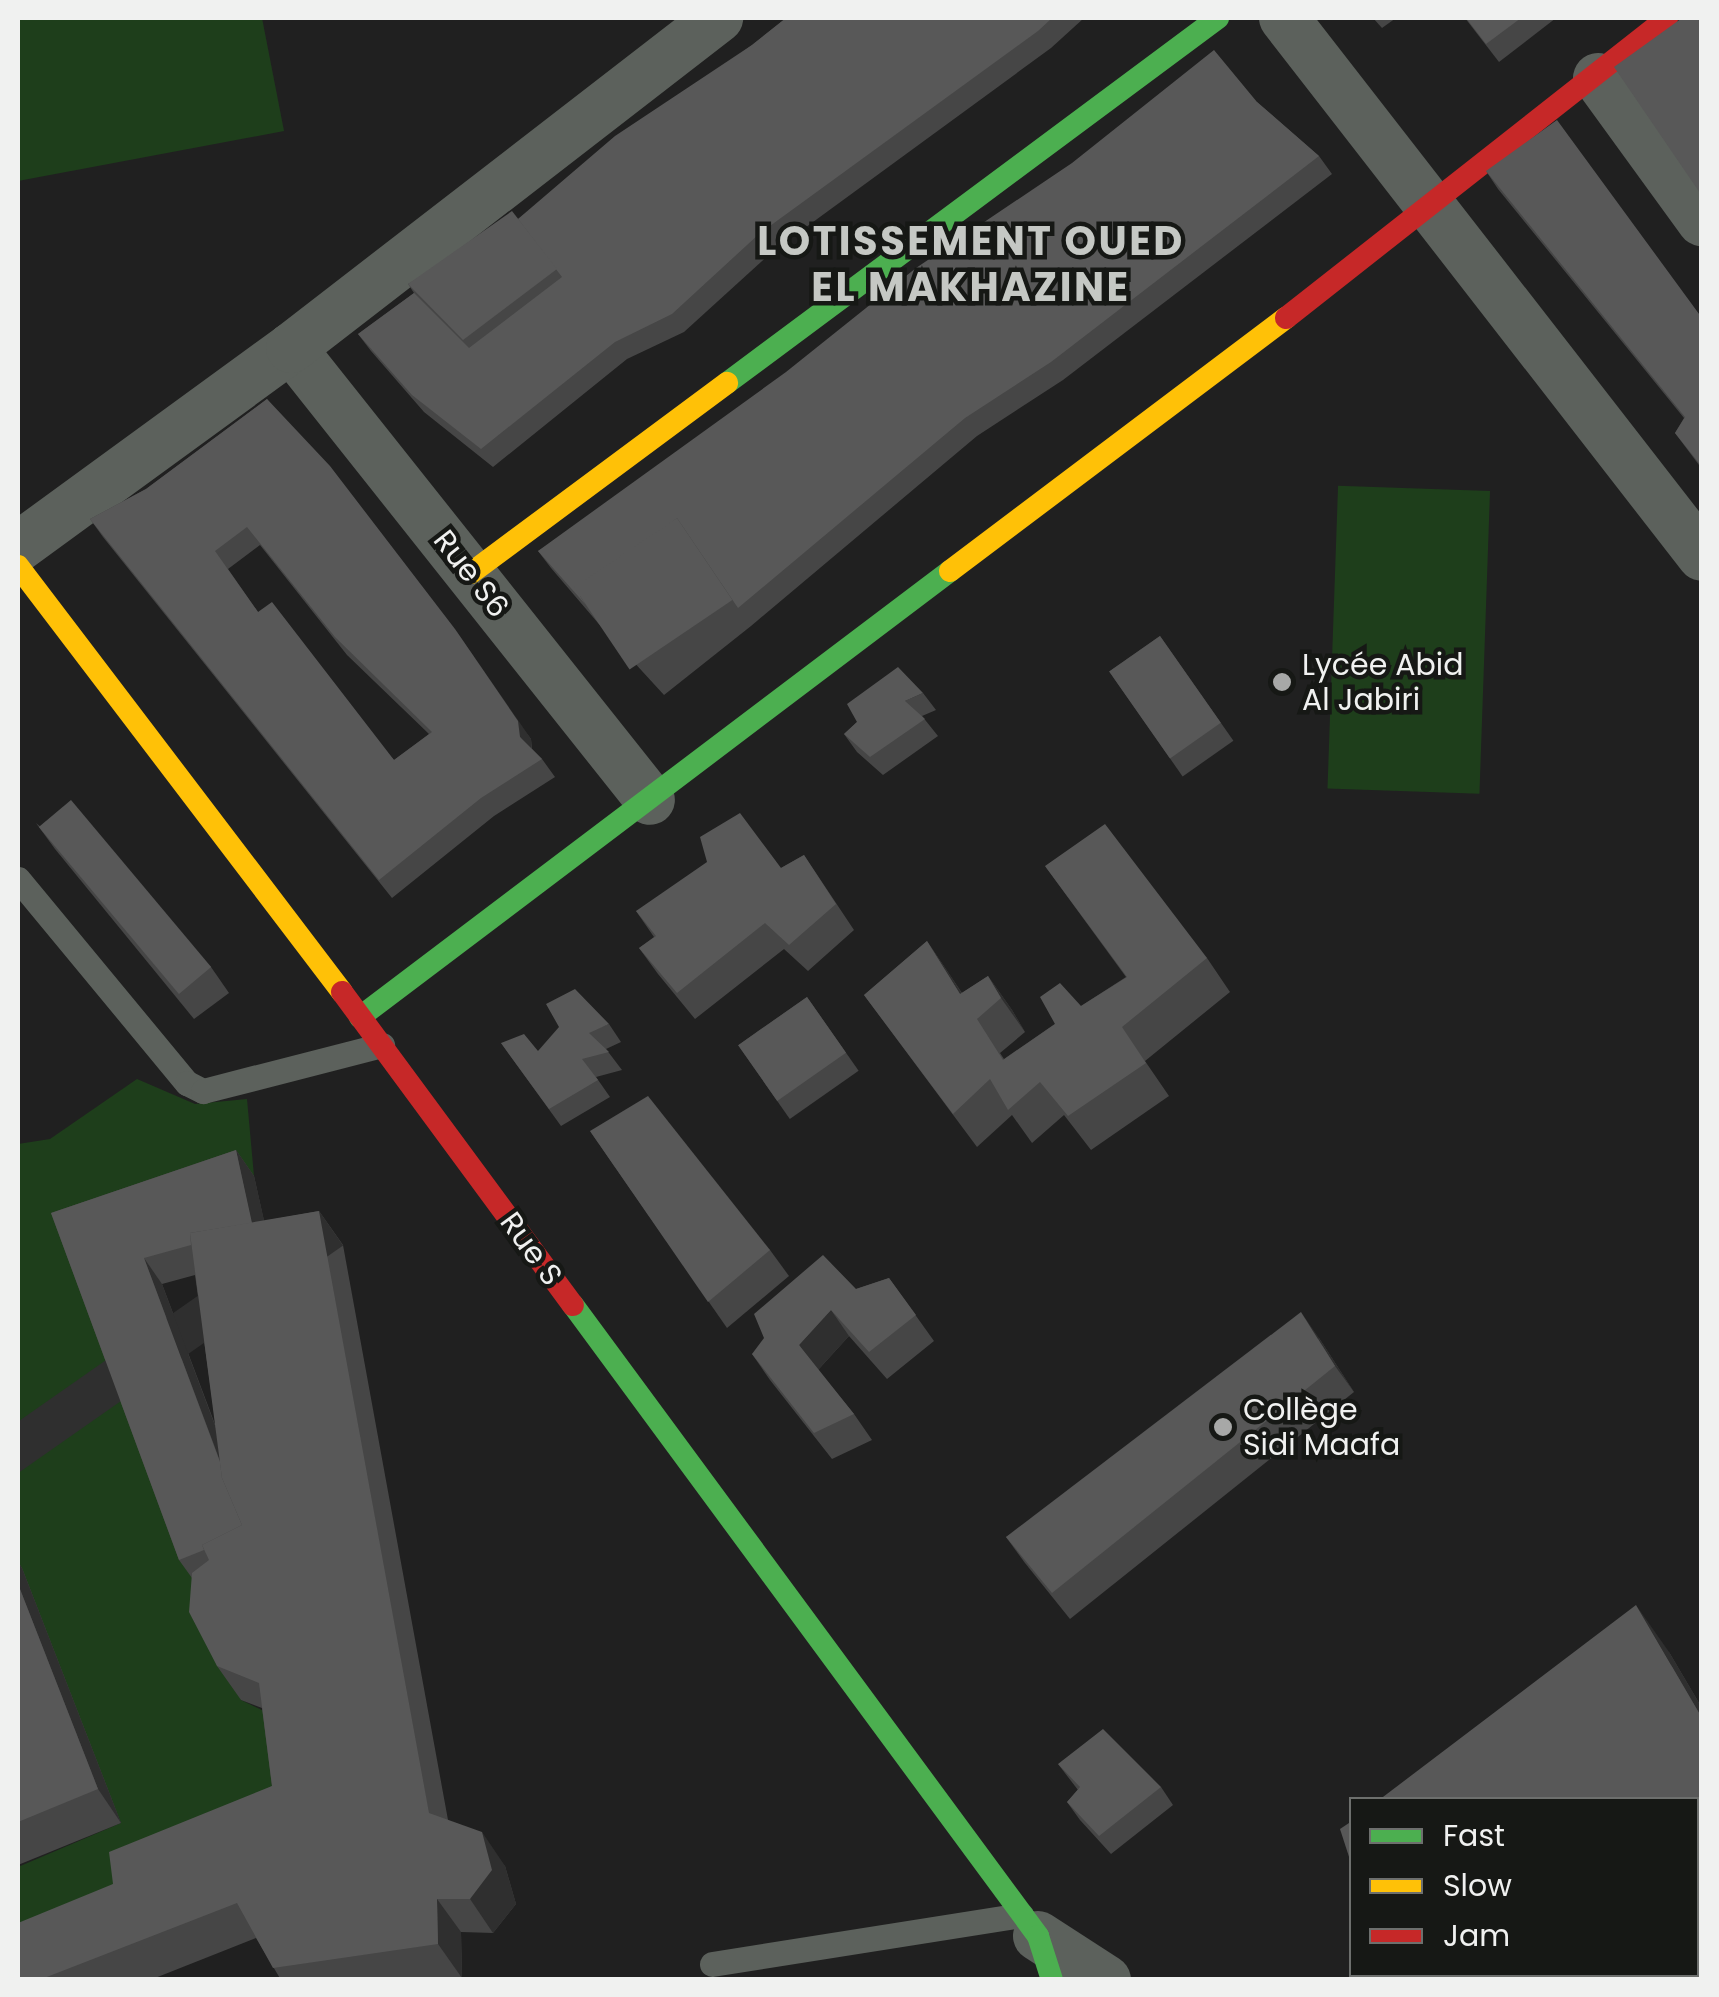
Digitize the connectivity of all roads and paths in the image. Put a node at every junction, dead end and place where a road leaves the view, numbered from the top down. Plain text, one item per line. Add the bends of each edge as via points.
1 (718, 18) edge
2 (1218, 18) edge
3 (1284, 18) edge
4 (1667, 18) edge
5 (1598, 78) junction
6 (1435, 206) junction
7 (1702, 221) edge
8 (291, 348) junction
9 (18, 547) edge
10 (1702, 556) edge
11 (18, 566) edge
12 (471, 574) junction
13 (650, 800) junction
14 (18, 879) edge
15 (360, 1017) junction
16 (382, 1045) junction
17 (1037, 1944) edge
18 (712, 1964) dead end
19 (1106, 1980) edge

1 - 8 street
2 - 12 street
3 - 6 street
4 - 5 street
5 - 6 street
5 - 7 street
6 - 10 street
6 - 13 street
8 - 9 street
8 - 12 street, Rue S6
11 - 15 street, Rue S
12 - 13 street, Rue S6
13 - 15 street
14 - 16 lane via 187,1083 203,1091
15 - 16 street, Rue S
16 - 17 street, Rue S
17 - 18 lane
17 - 19 street, Rue S

